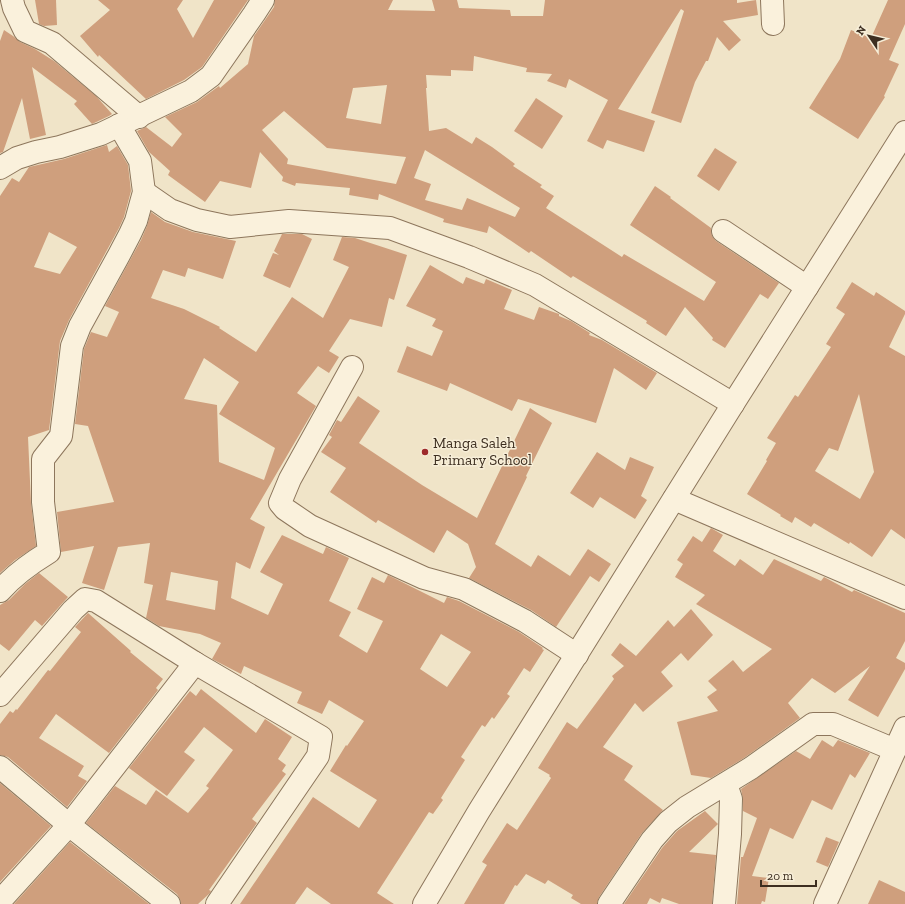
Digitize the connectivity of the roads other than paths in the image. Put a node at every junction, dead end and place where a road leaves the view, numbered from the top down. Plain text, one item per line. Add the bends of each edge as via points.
1 (12, 0) edge
2 (263, 0) edge
3 (772, 0) edge
4 (773, 24) dead end
5 (139, 117) junction
6 (119, 125) junction
7 (905, 132) edge
8 (0, 168) edge
9 (144, 192) junction
10 (724, 231) dead end
11 (807, 287) junction
12 (352, 367) dead end
13 (733, 404) junction
14 (674, 499) junction
15 (0, 591) edge
16 (905, 598) edge
17 (577, 655) junction
18 (195, 663) junction
19 (0, 695) edge
20 (905, 728) edge
21 (895, 750) junction
22 (0, 767) edge
23 (726, 784) junction
24 (68, 825) junction
25 (0, 901) edge
26 (169, 904) edge
27 (216, 904) edge
28 (424, 904) edge
29 (609, 904) edge
30 (724, 904) edge
31 (824, 904) edge

1 - 5 street via 26,31 52,43
2 - 5 street via 211,76 191,92
3 - 4 street
5 - 6 street
6 - 8 street via 101,134 17,158
6 - 9 street via 140,161
7 - 11 street
9 - 13 street via 170,210 197,220 230,227 290,221 390,228 535,285
9 - 15 street via 130,234 80,326 72,346 61,436 43,459 43,502 49,552 11,578
10 - 11 street
11 - 13 street
12 - 17 street via 290,479 280,503 310,526 424,578 464,589 525,620
13 - 14 street
14 - 16 street
14 - 17 street
17 - 28 street
18 - 19 street via 96,601 85,599
18 - 24 street
18 - 27 street via 321,737 318,756
20 - 21 street
21 - 23 street via 833,724 813,724
21 - 31 street
22 - 24 street
23 - 29 street via 687,807 668,822 652,840
23 - 30 street via 730,799 730,834
24 - 25 street
24 - 26 street

